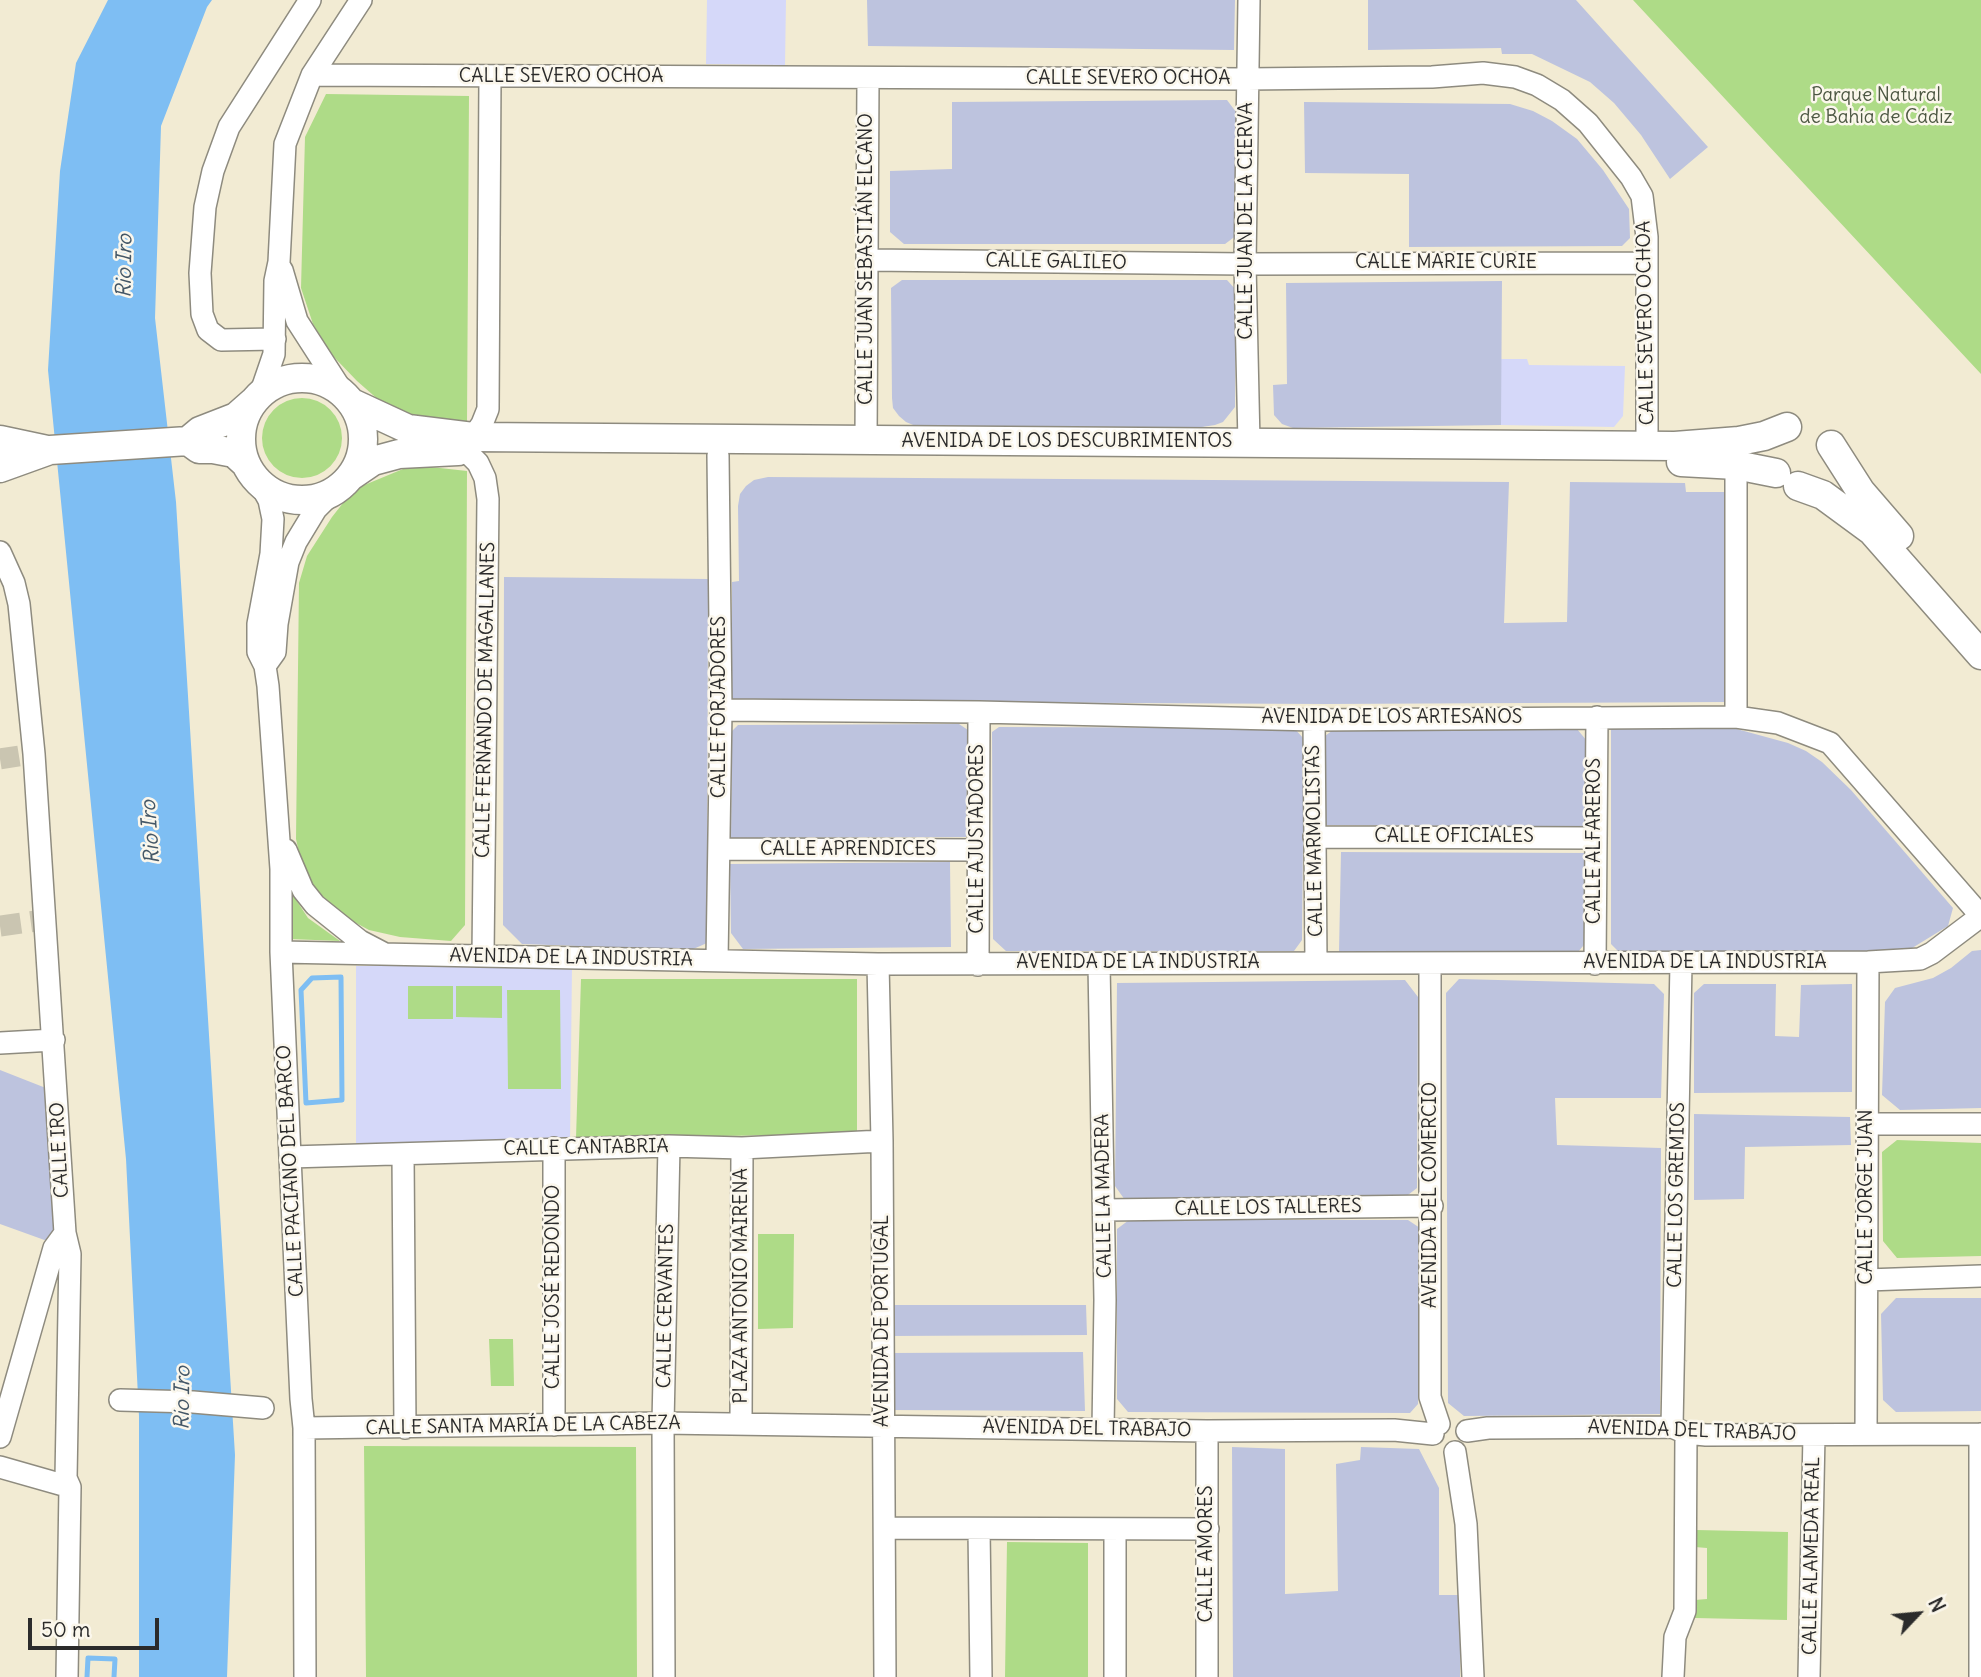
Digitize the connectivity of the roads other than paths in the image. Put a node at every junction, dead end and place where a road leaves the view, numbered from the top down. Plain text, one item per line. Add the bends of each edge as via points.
1 (310, 0) edge
2 (362, 0) edge
3 (1249, 0) edge
4 (312, 75) junction
5 (491, 76) junction
6 (868, 79) junction
7 (1247, 79) junction
8 (868, 260) junction
9 (279, 262) junction
10 (1647, 263) junction
11 (1245, 264) junction
12 (275, 339) junction
13 (257, 397) junction
14 (348, 399) junction
15 (1787, 427) junction
16 (0, 440) edge
17 (188, 440) junction
18 (866, 440) junction
19 (1249, 443) junction
20 (469, 444) junction
21 (1830, 445) junction
22 (1647, 446) junction
23 (50, 450) junction
24 (718, 455) junction
25 (1736, 466) junction
26 (0, 468) edge
27 (253, 473) junction
28 (1787, 480) junction
29 (341, 484) junction
30 (0, 552) edge
31 (0, 576) edge
32 (10, 624) edge
33 (1981, 631) edge
34 (1981, 655) edge
35 (265, 666) junction
36 (721, 710) junction
37 (979, 712) junction
38 (1597, 717) junction
39 (1736, 717) junction
40 (1314, 720) junction
41 (278, 823) junction
42 (1314, 837) junction
43 (1595, 838) junction
44 (719, 849) junction
45 (978, 850) junction
46 (1981, 916) edge
47 (281, 952) junction
48 (388, 956) junction
49 (483, 956) junction
50 (717, 960) junction
51 (1316, 962) junction
52 (1868, 962) junction
53 (1681, 963) junction
54 (878, 964) junction
55 (1099, 964) junction
56 (1430, 964) junction
57 (1595, 964) junction
58 (978, 965) junction
59 (54, 1040) junction
60 (0, 1043) edge
61 (1868, 1124) junction
62 (1981, 1124) edge
63 (882, 1141) junction
64 (669, 1146) junction
65 (742, 1148) junction
66 (554, 1149) junction
67 (403, 1154) junction
68 (290, 1157) junction
69 (1432, 1206) junction
70 (1104, 1210) junction
71 (65, 1233) junction
72 (1981, 1276) edge
73 (1867, 1280) junction
74 (41, 1294) junction
75 (69, 1300) junction
76 (120, 1400) dead end
77 (262, 1408) dead end
78 (663, 1423) junction
79 (741, 1424) junction
80 (554, 1425) junction
81 (883, 1426) junction
82 (304, 1428) junction
83 (405, 1428) junction
84 (1103, 1429) junction
85 (1436, 1429) junction
86 (1679, 1430) junction
87 (1207, 1431) junction
88 (1476, 1433) junction
89 (1866, 1433) junction
90 (1981, 1434) edge
91 (1814, 1435) junction
92 (0, 1437) edge
93 (1455, 1452) junction
94 (0, 1467) edge
95 (70, 1488) junction
96 (885, 1528) junction
97 (979, 1529) junction
98 (1115, 1529) junction
99 (1208, 1530) junction
100 (67, 1677) edge
101 (305, 1677) edge
102 (664, 1677) edge
103 (885, 1677) edge
104 (981, 1677) edge
105 (1115, 1677) edge
106 (1207, 1677) edge
107 (1473, 1677) edge
108 (1673, 1677) edge
109 (1809, 1677) edge
110 (1980, 1677) edge

1 - 12 street via 229,127 205,207 200,273 202,314 208,330 220,340
2 - 4 street
3 - 7 street, CALLE JUAN DE LA CIERVA
4 - 5 street, CALLE SEVERO OCHOA
4 - 9 street via 285,144
5 - 6 street, CALLE SEVERO OCHOA
5 - 20 street via 488,409
6 - 7 street, CALLE SEVERO OCHOA
6 - 8 street, CALLE JUAN SEBASTIÁN ELCANO
7 - 10 street, CALLE SEVERO OCHOA via 1483,73 1538,85 1588,123 1632,177 1642,196
7 - 11 street, CALLE JUAN DE LA CIERVA
8 - 11 street, CALLE GALILEO
8 - 18 street, CALLE JUAN SEBASTIÁN ELCANO
9 - 12 street
9 - 14 street via 297,321
10 - 11 street, CALLE MARIE CURIE
10 - 22 street, CALLE SEVERO OCHOA
11 - 19 street, CALLE JUAN DE LA CIERVA
12 - 13 street via 271,369
13 - 14 main road via 272,385 296,377 321,380
13 - 17 main road via 236,417
13 - 27 main road via 242,425 241,450
14 - 20 main road, AVENIDA DE LOS DESCUBRIMIENTOS via 408,429
14 - 29 main road via 358,415 362,453
15 - 21 main road via 1813,426
15 - 22 main road, AVENIDA DE LOS DESCUBRIMIENTOS via 1717,444
15 - 28 main road via 1771,448 1772,465
16 - 23 main road
17 - 23 main road
17 - 27 main road via 199,449 234,453
18 - 19 main road, AVENIDA DE LOS DESCUBRIMIENTOS
18 - 20 main road, AVENIDA DE LOS DESCUBRIMIENTOS
19 - 22 main road, AVENIDA DE LOS DESCUBRIMIENTOS
20 - 24 main road, AVENIDA DE LOS DESCUBRIMIENTOS
20 - 29 main road, AVENIDA DE LOS DESCUBRIMIENTOS via 373,461
20 - 49 street, CALLE FERNANDO DE MAGALLANES via 485,478 488,499
21 - 28 main road via 1828,471 1815,483
21 - 33 main road via 1861,492
23 - 26 main road
24 - 25 main road, AVENIDA DE LOS DESCUBRIMIENTOS via 1693,462
24 - 36 street, CALLE FORJADORES
25 - 28 main road, AVENIDA DE LOS DESCUBRIMIENTOS
25 - 39 street
27 - 29 main road via 282,497 294,500 307,500
27 - 35 street, CALLE PACIANO DEL BARCO via 269,500 273,519 258,624 258,652
28 - 34 main road, AVENIDA DE LOS DESCUBRIMIENTOS via 1823,495 1872,531
29 - 35 street, CALLE PACIANO DEL BARCO via 316,509 296,542 288,562 275,652
30 - 32 street, CALLE IRO via 19,604
31 - 32 street, CALLE IRO
32 - 59 street, CALLE IRO
35 - 41 street, CALLE PACIANO DEL BARCO
36 - 37 street, AVENIDA DE LOS ARTESANOS
36 - 44 street, CALLE FORJADORES
37 - 40 street, AVENIDA DE LOS ARTESANOS
37 - 45 street, CALLE AJUSTADORES
38 - 39 street, AVENIDA DE LOS ARTESANOS
38 - 40 street, AVENIDA DE LOS ARTESANOS
38 - 43 street, CALLE ALFAREROS
39 - 46 street, AVENIDA DE LOS ARTESANOS via 1778,723 1829,743
40 - 42 street, CALLE MARMOLISTAS
41 - 47 street, CALLE PACIANO DEL BARCO
41 - 48 street via 289,862 315,905 360,941
42 - 43 street, CALLE OFICIALES
42 - 51 street, CALLE MARMOLISTAS
43 - 57 street, CALLE ALFAREROS
44 - 45 street, CALLE APRENDICES
44 - 50 street, CALLE FORJADORES
45 - 58 street, CALLE AJUSTADORES
46 - 52 street, AVENIDA DE LA INDUSTRIA via 1920,959
47 - 48 street, AVENIDA DE LA INDUSTRIA
47 - 68 street, CALLE PACIANO DEL BARCO
48 - 49 street, AVENIDA DE LA INDUSTRIA
49 - 50 street, AVENIDA DE LA INDUSTRIA
50 - 54 street, AVENIDA DE LA INDUSTRIA
51 - 55 street, AVENIDA DE LA INDUSTRIA
51 - 56 street, AVENIDA DE LA INDUSTRIA
52 - 53 street, AVENIDA DE LA INDUSTRIA
52 - 61 street, CALLE JORGE JUAN
53 - 57 street, AVENIDA DE LA INDUSTRIA
53 - 86 street, CALLE LOS GREMIOS
54 - 58 street, AVENIDA DE LA INDUSTRIA
54 - 63 street, AVENIDA DE PORTUGAL
55 - 58 street, AVENIDA DE LA INDUSTRIA
55 - 70 street, CALLE LA MADERA
56 - 57 street, AVENIDA DE LA INDUSTRIA
56 - 69 street, AVENIDA DEL COMERCIO
59 - 60 street
59 - 71 street, CALLE IRO
61 - 62 street
61 - 73 street, CALLE JORGE JUAN
63 - 65 street, CALLE CANTABRIA
63 - 81 street, AVENIDA DE PORTUGAL
64 - 65 street, CALLE CANTABRIA
64 - 66 street, CALLE CANTABRIA
64 - 78 street, CALLE CERVANTES
65 - 79 street, PLAZA ANTONIO MAIRENA
66 - 67 street, CALLE CANTABRIA
66 - 80 street, CALLE JOSÉ REDONDO
67 - 68 street, CALLE CANTABRIA
67 - 83 street
68 - 82 street, CALLE PACIANO DEL BARCO
69 - 70 street, CALLE LOS TALLERES
69 - 85 street, AVENIDA DEL COMERCIO via 1430,1397
70 - 84 street, CALLE LA MADERA
71 - 74 street via 54,1248
71 - 75 street, CALLE IRO via 70,1254
72 - 73 street
73 - 89 street, CALLE JORGE JUAN
74 - 75 street via 57,1287
74 - 92 street
75 - 95 street, CALLE IRO via 66,1478
76 - 77 street
78 - 79 street, CALLE SANTA MARÍA DE LA CABEZA
78 - 80 street, CALLE SANTA MARÍA DE LA CABEZA
78 - 102 street, CALLE CERVANTES
79 - 81 street, AVENIDA DEL TRABAJO
80 - 83 street, CALLE SANTA MARÍA DE LA CABEZA
81 - 84 street, AVENIDA DEL TRABAJO
81 - 96 street, AVENIDA DE PORTUGAL
82 - 83 street, CALLE SANTA MARÍA DE LA CABEZA
82 - 101 street, CALLE PACIANO DEL BARCO
84 - 87 street, AVENIDA DEL TRABAJO
85 - 87 street, AVENIDA DEL TRABAJO
85 - 88 street via 1448,1421
85 - 93 street via 1443,1448
86 - 88 street, AVENIDA DEL TRABAJO
86 - 91 street, AVENIDA DEL TRABAJO via 1706,1435
86 - 108 street, CALLE LOS GREMIOS via 1685,1611 1675,1637
87 - 99 street, CALLE AMORES
88 - 93 street via 1470,1450
89 - 90 street, AVENIDA DEL TRABAJO
89 - 91 street, AVENIDA DEL TRABAJO
90 - 110 street
91 - 109 street, CALLE ALAMEDA REAL
93 - 107 street via 1465,1524
94 - 95 street
95 - 100 street, CALLE IRO
96 - 97 street
96 - 103 street, AVENIDA DE PORTUGAL
97 - 98 street
97 - 104 street
98 - 99 street
98 - 105 street
99 - 106 street, CALLE AMORES

